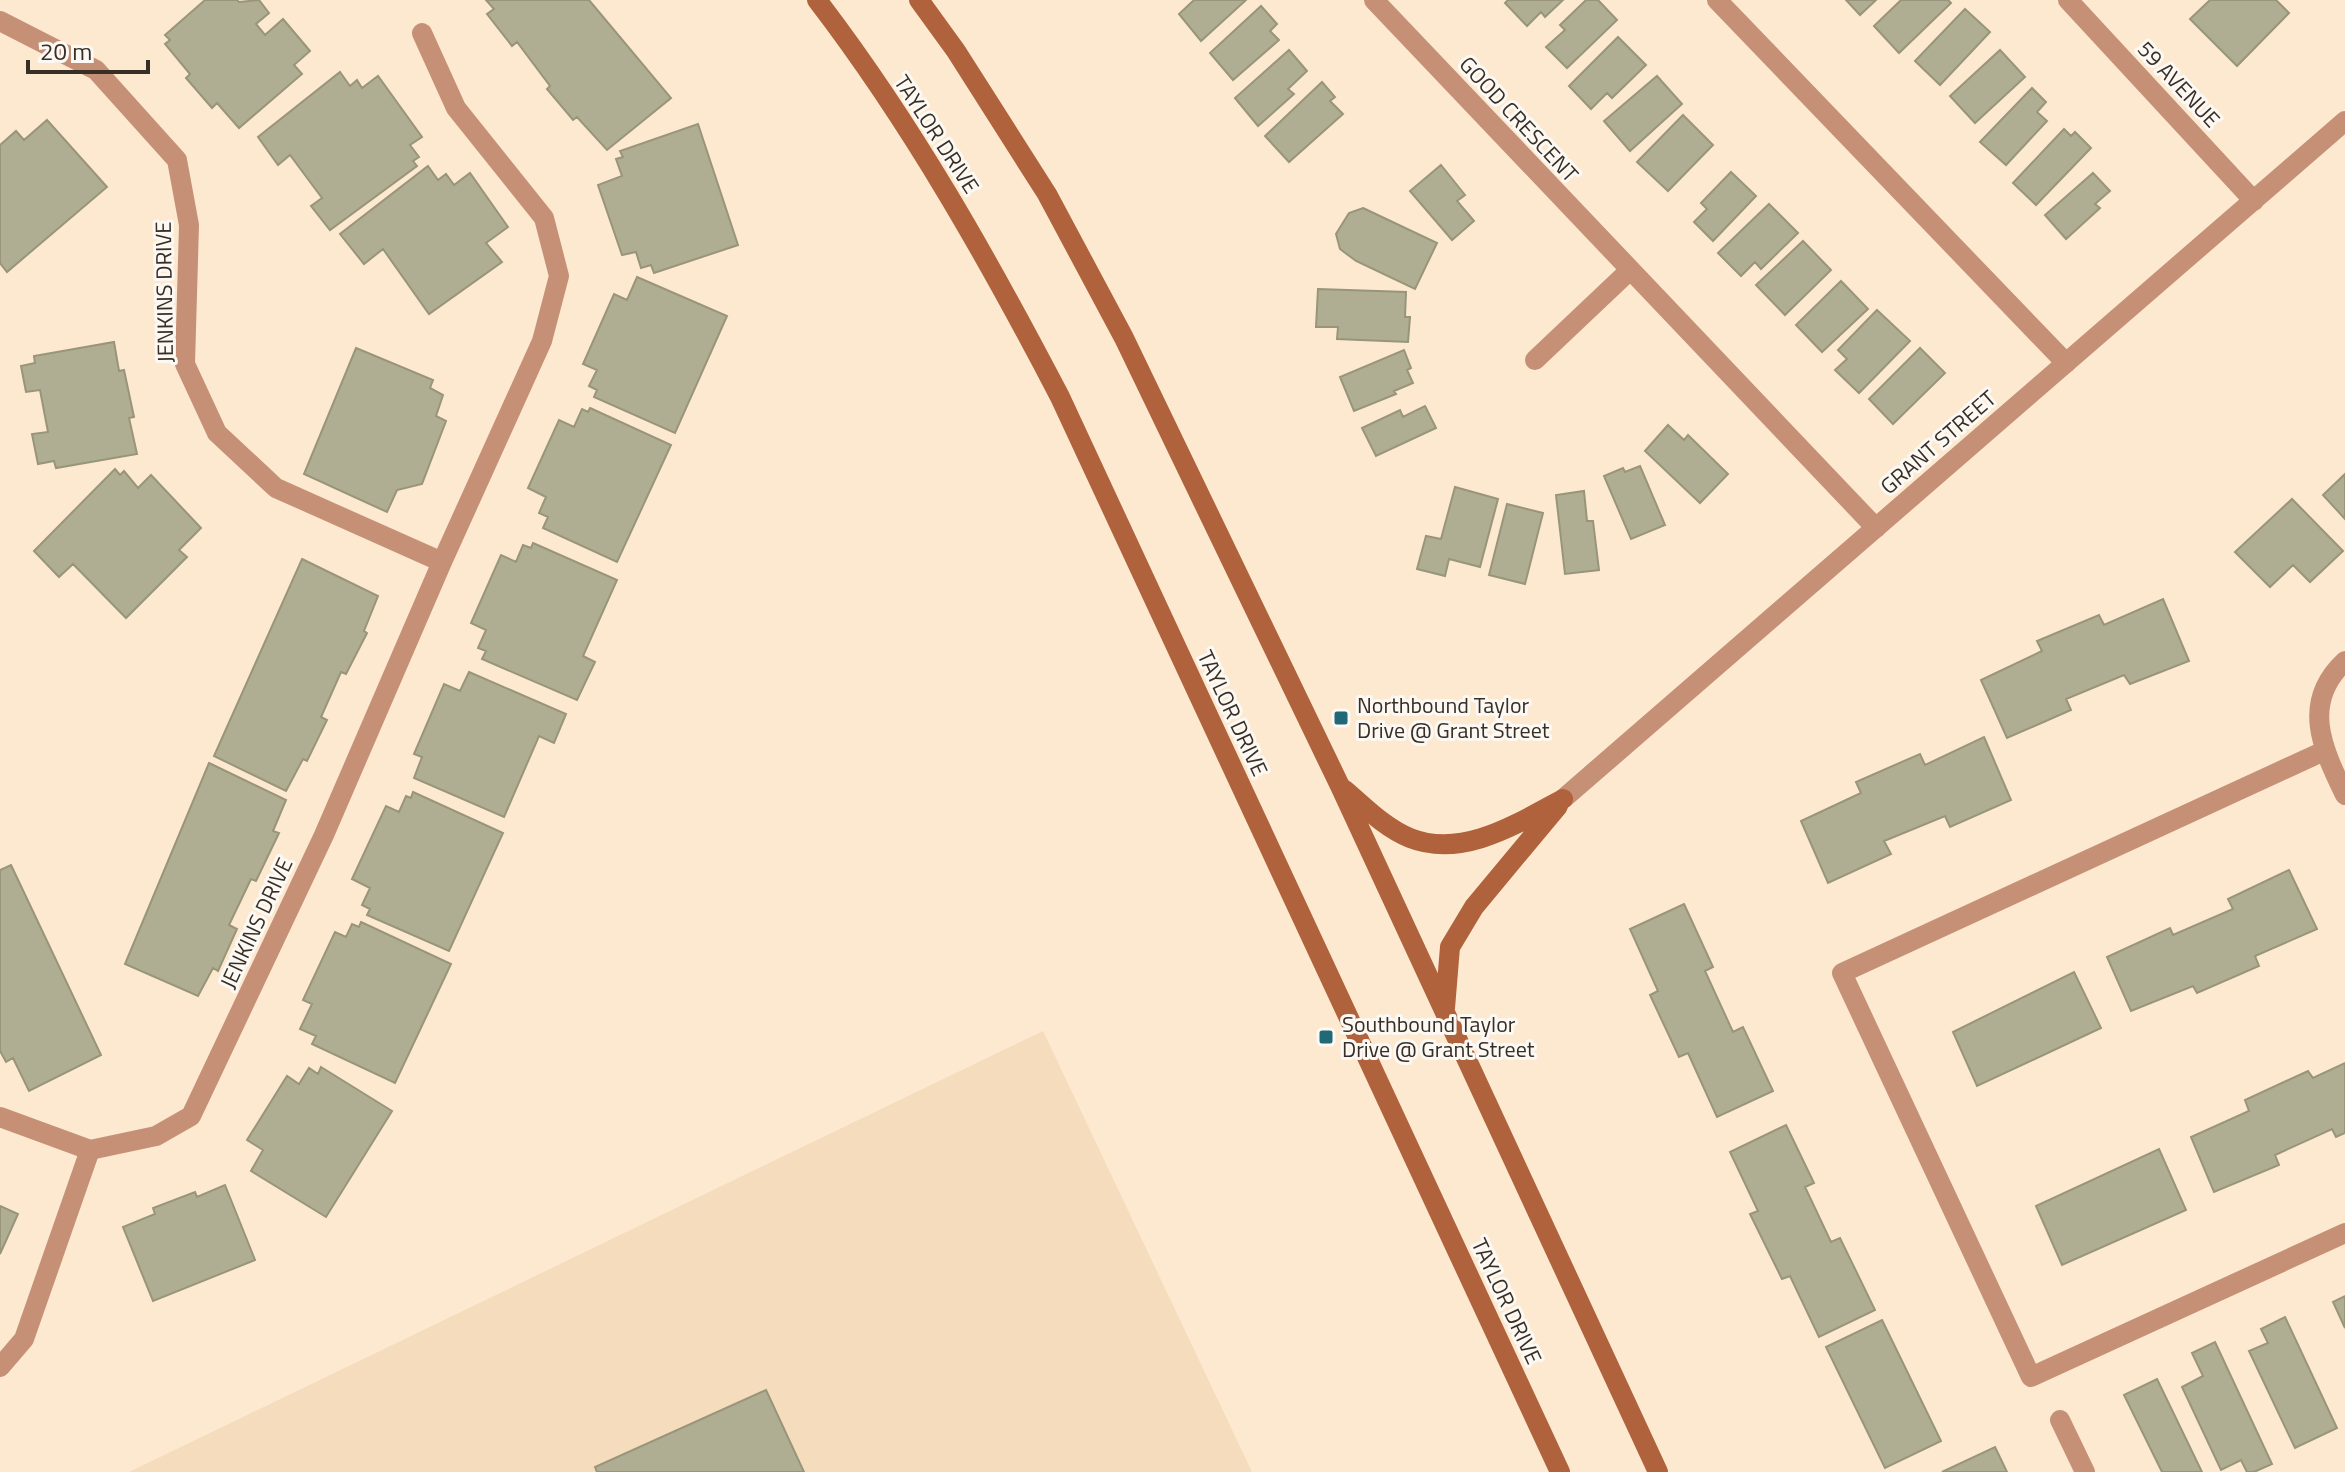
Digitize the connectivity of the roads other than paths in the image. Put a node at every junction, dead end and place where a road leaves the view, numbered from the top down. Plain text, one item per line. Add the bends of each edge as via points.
1 (817, 0) edge
2 (919, 0) edge
3 (1374, 0) edge
4 (1717, 0) edge
5 (2068, 0) edge
6 (0, 21) edge
7 (422, 33) dead end
8 (2345, 121) edge
9 (2254, 201) junction
10 (1629, 271) junction
11 (1535, 360) dead end
12 (2066, 363) junction
13 (1876, 528) junction
14 (442, 562) junction
15 (2345, 661) edge
16 (2324, 751) junction
17 (1340, 786) junction
18 (2345, 795) edge
19 (1563, 799) junction
20 (1445, 1008) junction
21 (0, 1117) edge
22 (90, 1150) junction
23 (2345, 1233) edge
24 (0, 1367) edge
25 (2060, 1420) dead end
26 (1560, 1472) edge
27 (1658, 1472) edge
28 (2085, 1472) edge

1 - 26 main road, TAYLOR DRIVE via 929,163 997,276 1060,397
2 - 17 main road via 1047,194 1131,352
3 - 10 street, GOOD CRESCENT
4 - 12 street
5 - 9 street, 59 AVENUE
6 - 14 street, JENKINS DRIVE via 96,70 177,160 189,225 185,364 217,433 276,488
7 - 14 street, JENKINS DRIVE via 456,108 544,218 559,276 542,341
8 - 9 street, GRANT STREET
9 - 12 street, GRANT STREET
10 - 11 street
10 - 13 street, GOOD CRESCENT
12 - 13 street, GRANT STREET
13 - 19 street, GRANT STREET
14 - 22 street, JENKINS DRIVE via 324,835 191,1116 156,1136
15 - 16 street via 2320,704
16 - 18 street
16 - 23 street via 1842,973 2031,1377
17 - 19 main road via 1406,836 1437,843 1498,834
17 - 20 main road
19 - 20 main road via 1474,907 1450,947
20 - 27 main road
21 - 22 street
22 - 24 street via 24,1339
25 - 28 street

